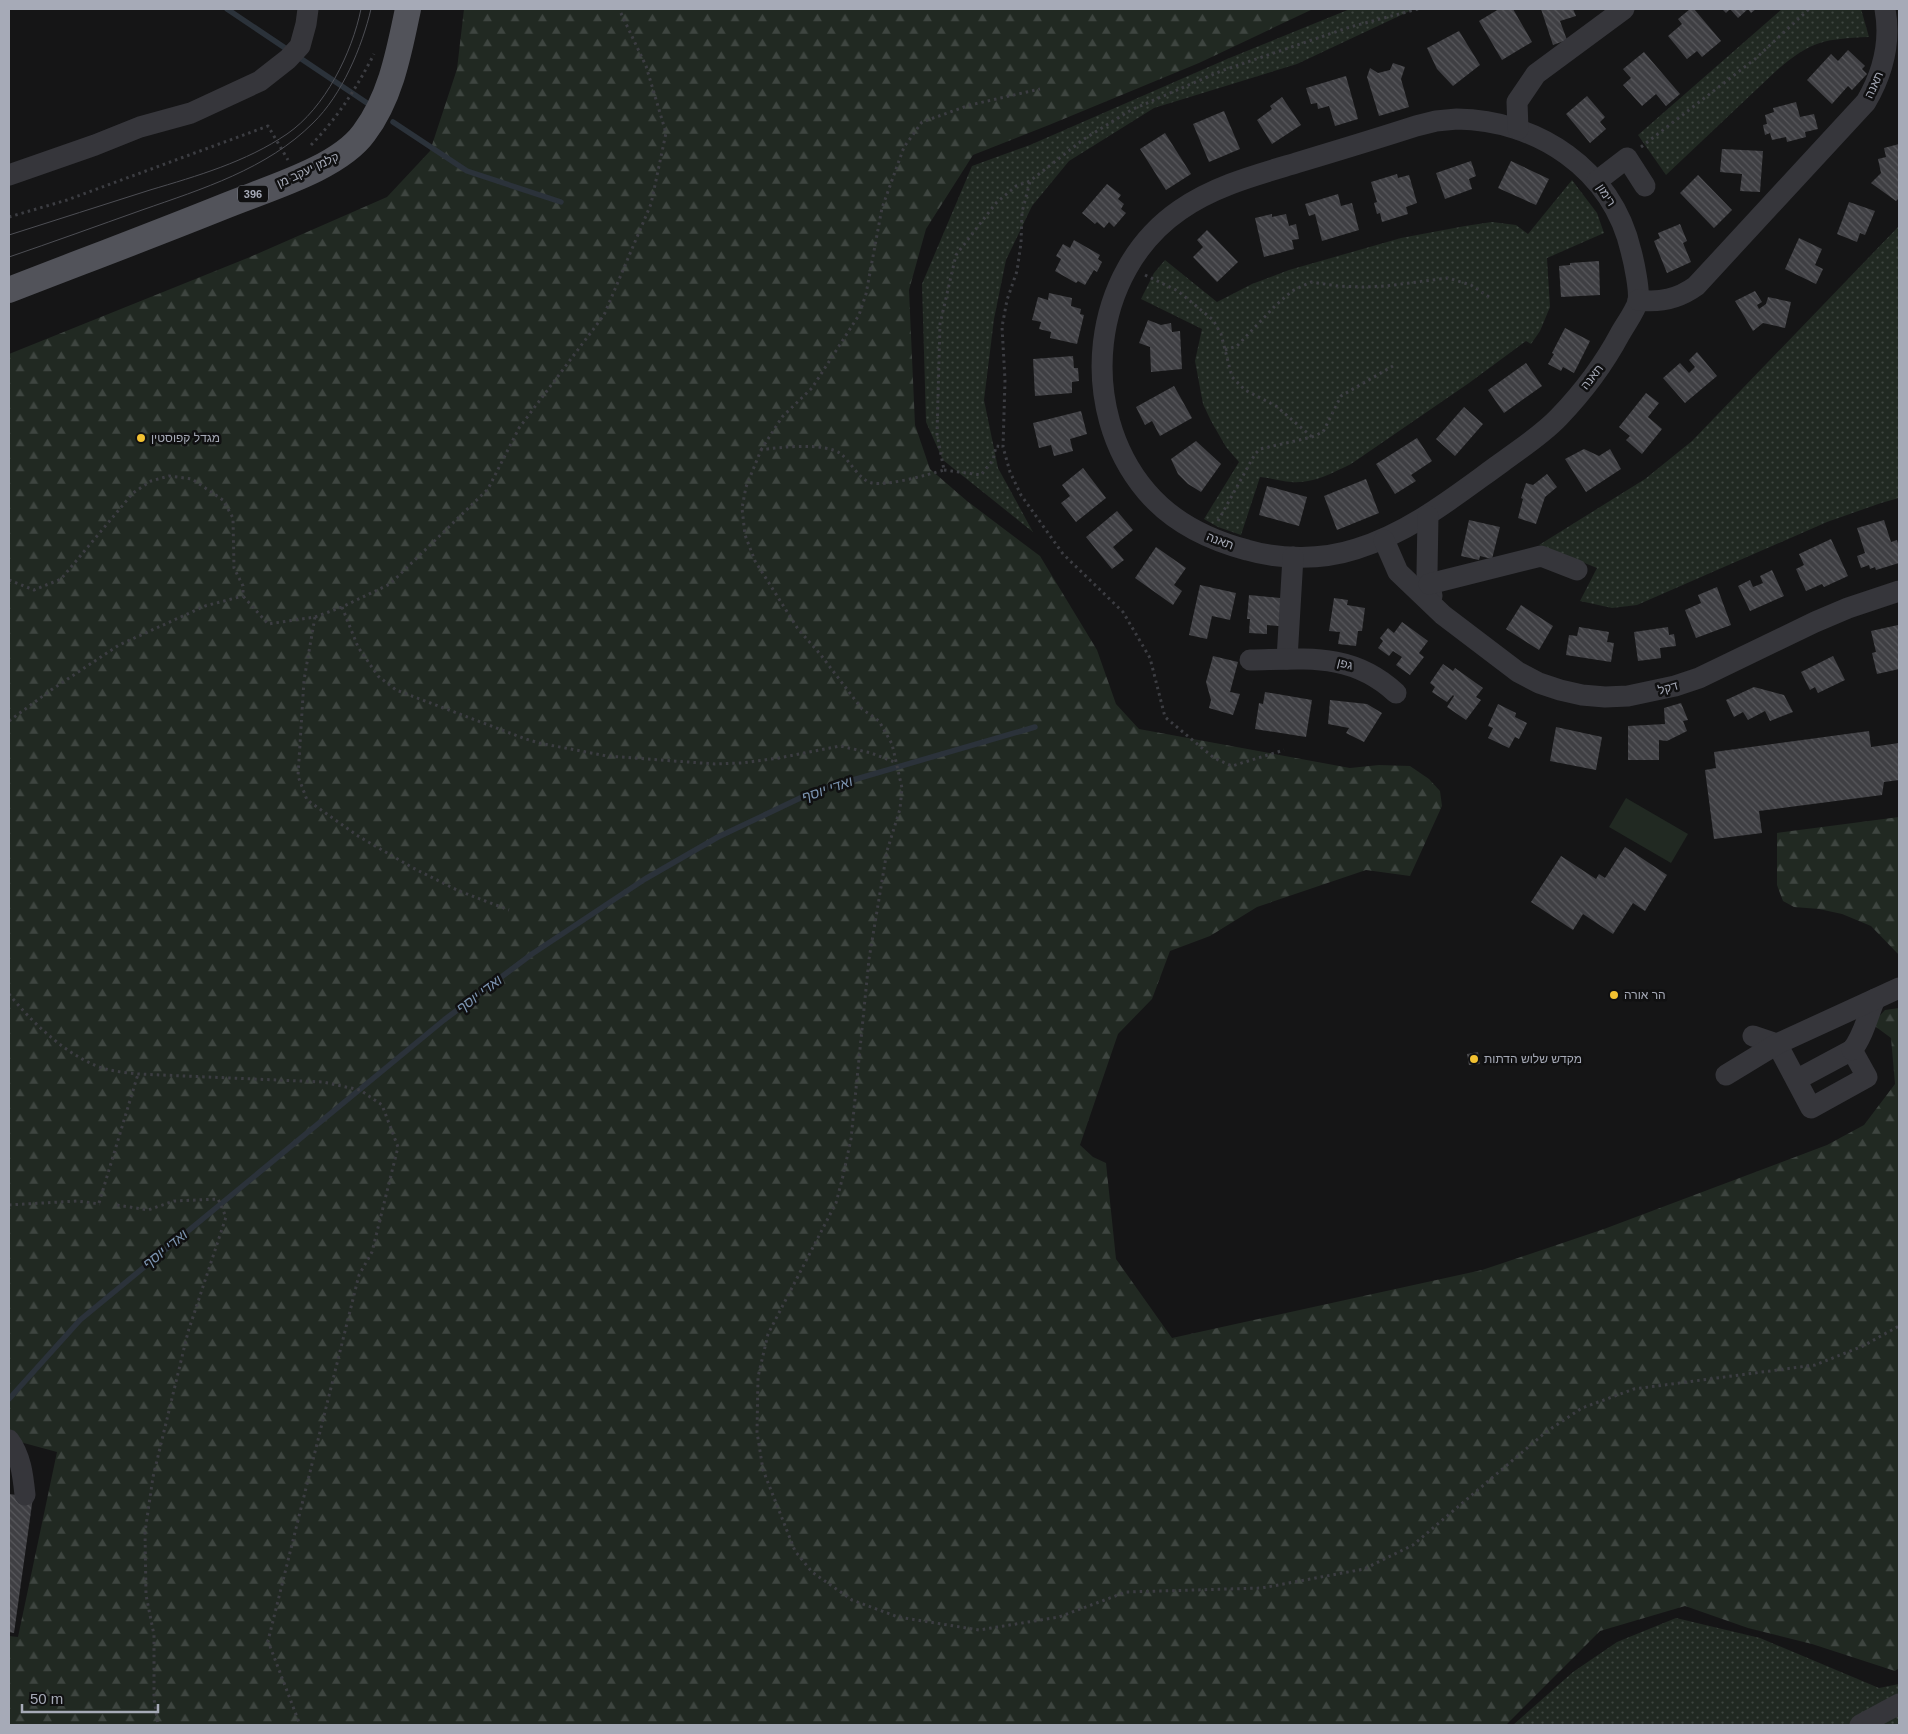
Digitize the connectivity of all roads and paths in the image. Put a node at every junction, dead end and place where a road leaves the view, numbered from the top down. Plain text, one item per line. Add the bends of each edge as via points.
1 (308, 9) edge
2 (408, 9) edge
3 (619, 9) edge
4 (1418, 9) edge
5 (1624, 9) edge
6 (1809, 9) edge
7 (1884, 9) edge
8 (360, 80) dead end
9 (1040, 89) dead end
10 (1518, 129) junction
11 (310, 147) dead end
12 (1627, 158) junction
13 (291, 165) dead end
14 (9, 175) edge
15 (1030, 181) junction
16 (1597, 181) junction
17 (1645, 186) dead end
18 (9, 217) edge
19 (1128, 266) junction
20 (9, 290) edge
21 (1489, 297) dead end
22 (1638, 300) junction
23 (1225, 350) junction
24 (1393, 366) dead end
25 (1312, 437) junction
26 (1003, 447) junction
27 (760, 450) junction
28 (944, 470) junction
29 (1428, 516) junction
30 (1209, 537) junction
31 (1384, 540) junction
32 (1293, 557) junction
33 (1577, 570) dead end
34 (9, 580) edge
35 (1423, 586) junction
36 (1899, 591) edge
37 (243, 596) junction
38 (342, 607) junction
39 (315, 617) junction
40 (1287, 659) junction
41 (1250, 660) dead end
42 (1396, 693) dead end
43 (9, 720) edge
44 (1284, 750) dead end
45 (897, 763) junction
46 (509, 910) dead end
47 (1899, 988) edge
48 (9, 994) edge
49 (1875, 999) junction
50 (1753, 1036) dead end
51 (1777, 1044) junction
52 (1852, 1050) junction
53 (138, 1074) junction
54 (1726, 1075) dead end
55 (1796, 1080) junction
56 (9, 1205) edge
57 (117, 1205) dead end
58 (1899, 1326) edge
59 (9, 1440) edge
60 (25, 1496) dead end
61 (1899, 1704) edge
62 (158, 1725) edge
63 (300, 1725) edge
64 (1860, 1725) edge

1 - 14 street via 300,46 260,81 192,114 140,127
2 - 20 main road, קלמן יעקב מן / 396 via 397,62 376,115 364,134 346,152 313,170
3 - 38 path via 646,66 666,133 651,204 604,315 519,428 488,489 390,584
4 - 15 path via 1350,27 1221,71 1131,110 1084,139
5 - 10 street via 1536,74 1517,102
6 - 12 path via 1755,59
7 - 22 street, תאנה via 1887,30 1885,56 1866,102 1696,286 1669,299 1654,302
8 - 11 path via 334,121
9 - 27 path via 970,105 922,122 904,147 882,208 860,314 812,388 782,417
10 - 16 street, רימון via 1563,150
10 - 19 street, תאנה via 1477,119 1436,121 1249,177 1211,192 1179,210 1153,232
12 - 16 street
12 - 17 street
13 - 18 path via 268,126 66,200
15 - 26 path via 1022,212 1017,271 1002,327 1005,380
15 - 28 path via 1016,186 996,202 956,254 940,324 937,434
16 - 22 street, רימון via 1620,218 1630,243
19 - 23 path via 1178,291 1202,309 1221,334
19 - 30 street, תאנה via 1108,314 1102,344 1105,404 1112,432 1127,465 1147,492 1170,515
21 - 23 path via 1471,285 1448,278 1362,287 1310,282 1276,304 1238,346
22 - 29 street, תאנה via 1607,357 1558,419
23 - 25 path via 1232,377 1245,390 1276,406
24 - 25 path via 1341,396 1323,432
25 - 30 path via 1260,449
26 - 28 path via 996,446 993,460 981,475
26 - 44 path via 1010,472 1022,495 1063,554 1123,612 1150,658 1165,717 1214,758 1232,766
27 - 28 path via 804,446 839,453 870,483 893,482
27 - 45 path via 742,508 745,535 755,561 798,629 862,709 879,721 892,744
29 - 31 street, תאנה
29 - 35 street
30 - 32 street, תאנה via 1257,553
31 - 32 street, תאנה via 1351,551
31 - 35 street, דקל via 1398,572
32 - 40 street
33 - 35 street via 1541,556
34 - 37 path via 34,590 61,579 133,493 169,476 192,479 223,500 233,518 234,568 243,586
35 - 36 street, דקל via 1442,614 1518,672 1539,683 1582,695 1605,697 1659,691 1699,678 1815,622
37 - 39 path via 268,624
37 - 43 path via 205,606 118,645
38 - 39 path
38 - 45 path via 358,647 378,676 396,690 539,743 607,756 715,764 780,758 840,746
39 - 46 path via 304,680 298,776 307,800 358,836 413,868 459,892
40 - 41 street, גפן
40 - 42 street, גפן via 1351,665 1374,675
45 - 58 path via 902,788 900,810 887,851 869,959 851,1139 843,1176 836,1203 768,1334 758,1377 757,1432 763,1470 795,1551 812,1572 852,1600 898,1617 979,1630 1059,1617 1126,1592 1262,1588 1364,1569 1412,1545 1546,1432 1582,1408 1634,1389 1815,1365 1863,1346
47 - 49 street
48 - 53 path via 38,1027 84,1061 109,1070
49 - 51 street
49 - 52 street via 1862,1036
50 - 51 street
51 - 54 street
51 - 55 street
52 - 55 street
52 - 55 street via 1867,1077 1811,1108
53 - 56 path via 100,1203 77,1201
53 - 63 path via 323,1082 360,1090 382,1105 398,1147 372,1252 359,1275 268,1642
57 - 62 path via 148,1210 174,1201 218,1199 226,1217 188,1332 154,1477 145,1532 146,1595 154,1635 154,1699
59 - 60 street via 23,1471
61 - 64 street

